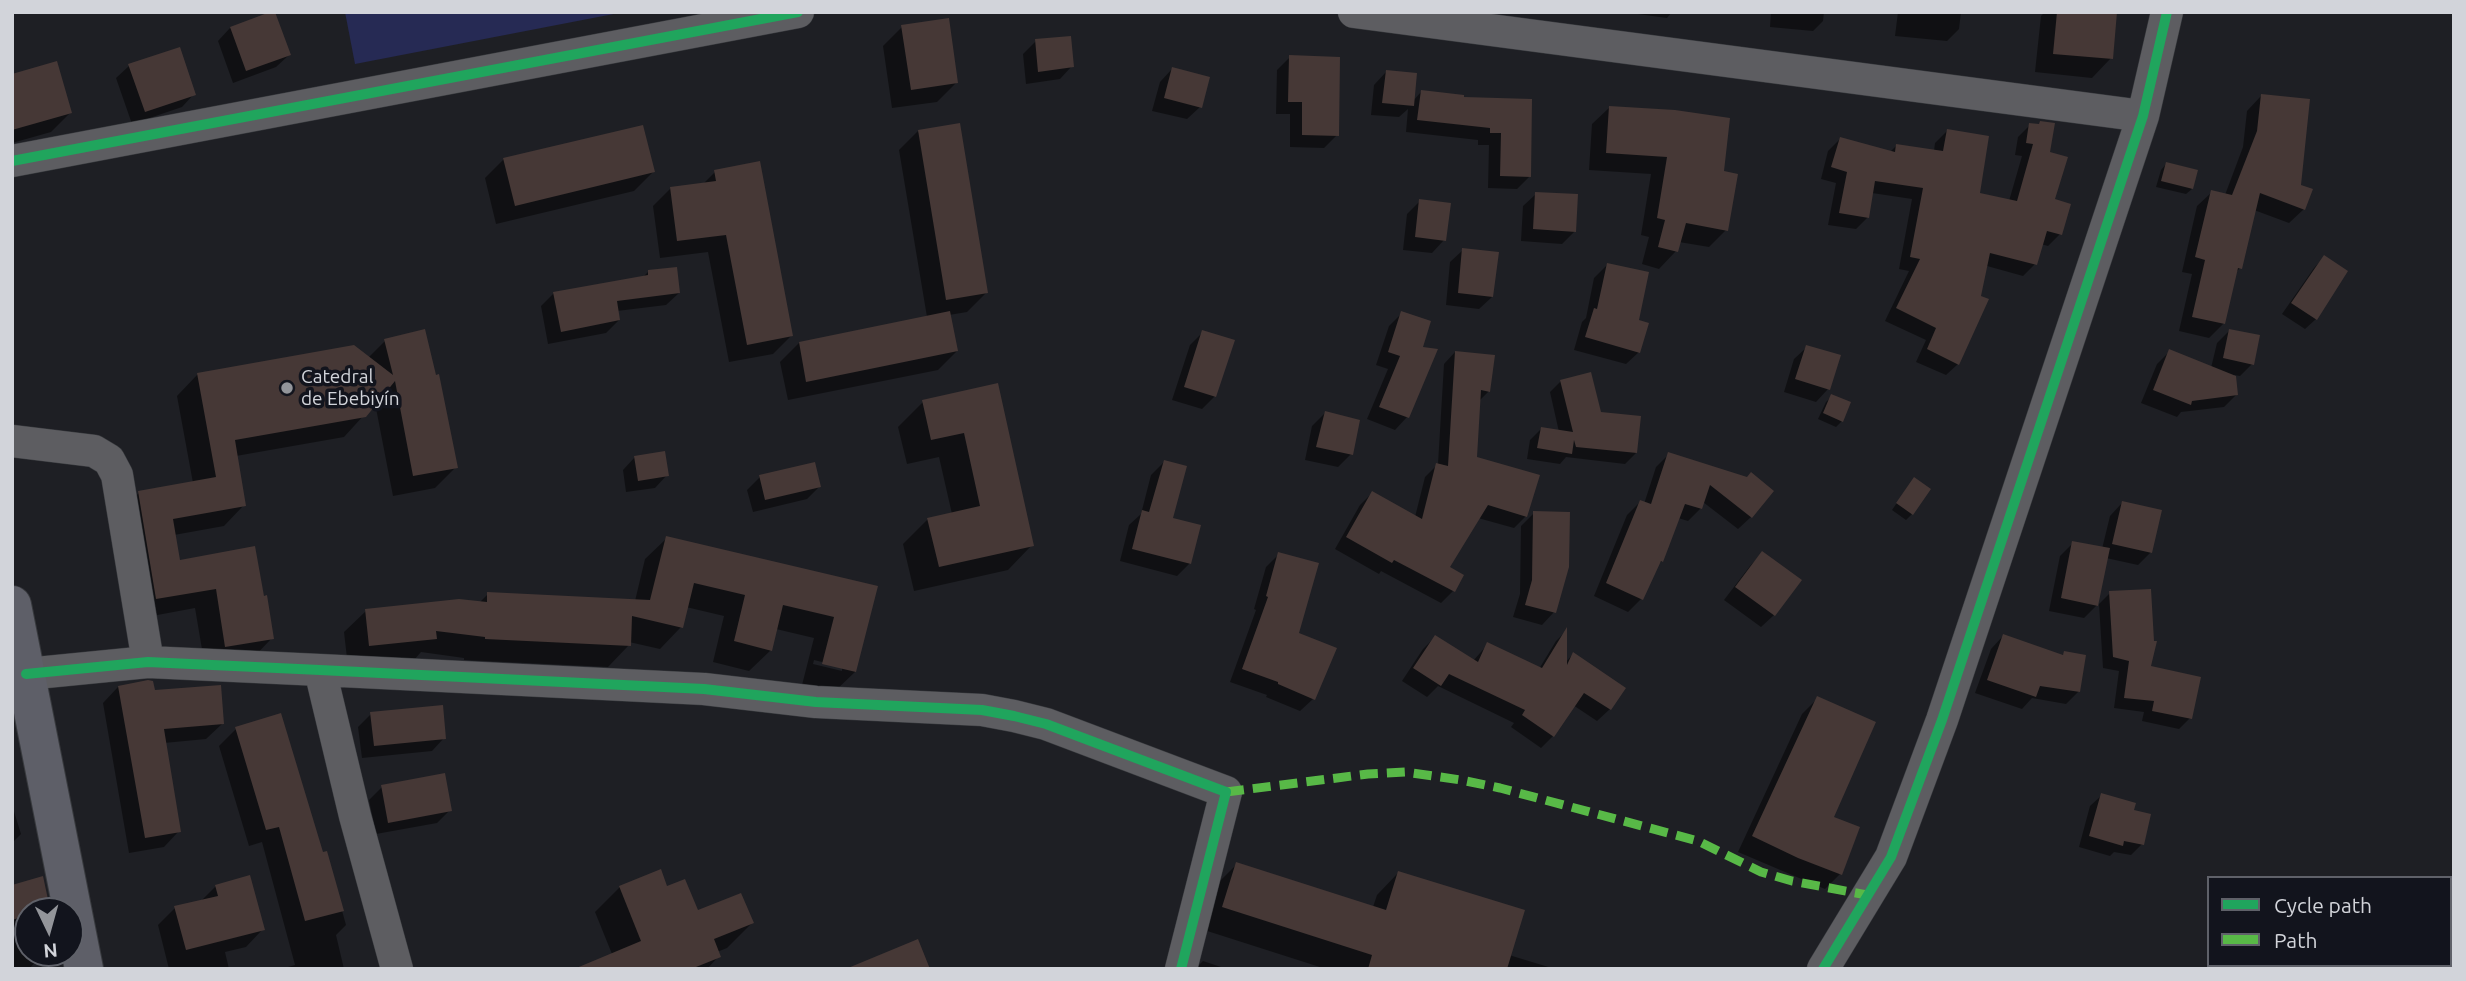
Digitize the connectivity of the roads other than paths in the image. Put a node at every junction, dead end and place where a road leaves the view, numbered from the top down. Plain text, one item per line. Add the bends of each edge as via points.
1 (798, 12) edge
2 (1354, 12) edge
3 (2167, 12) edge
4 (2143, 116) junction
5 (12, 161) edge
6 (12, 442) edge
7 (12, 605) edge
8 (148, 662) junction
9 (320, 670) junction
10 (26, 674) junction
11 (84, 969) edge
12 (397, 969) edge
13 (1181, 969) edge
14 (1823, 969) edge

1 - 5 street
2 - 4 street
3 - 4 street
4 - 14 street via 1942,720 1891,857
6 - 8 street via 94,451 109,460 117,475
7 - 10 main road
8 - 9 street
8 - 10 street
9 - 12 street
9 - 13 street via 681,688 816,702 982,710 1046,724 1226,792
10 - 11 main road

